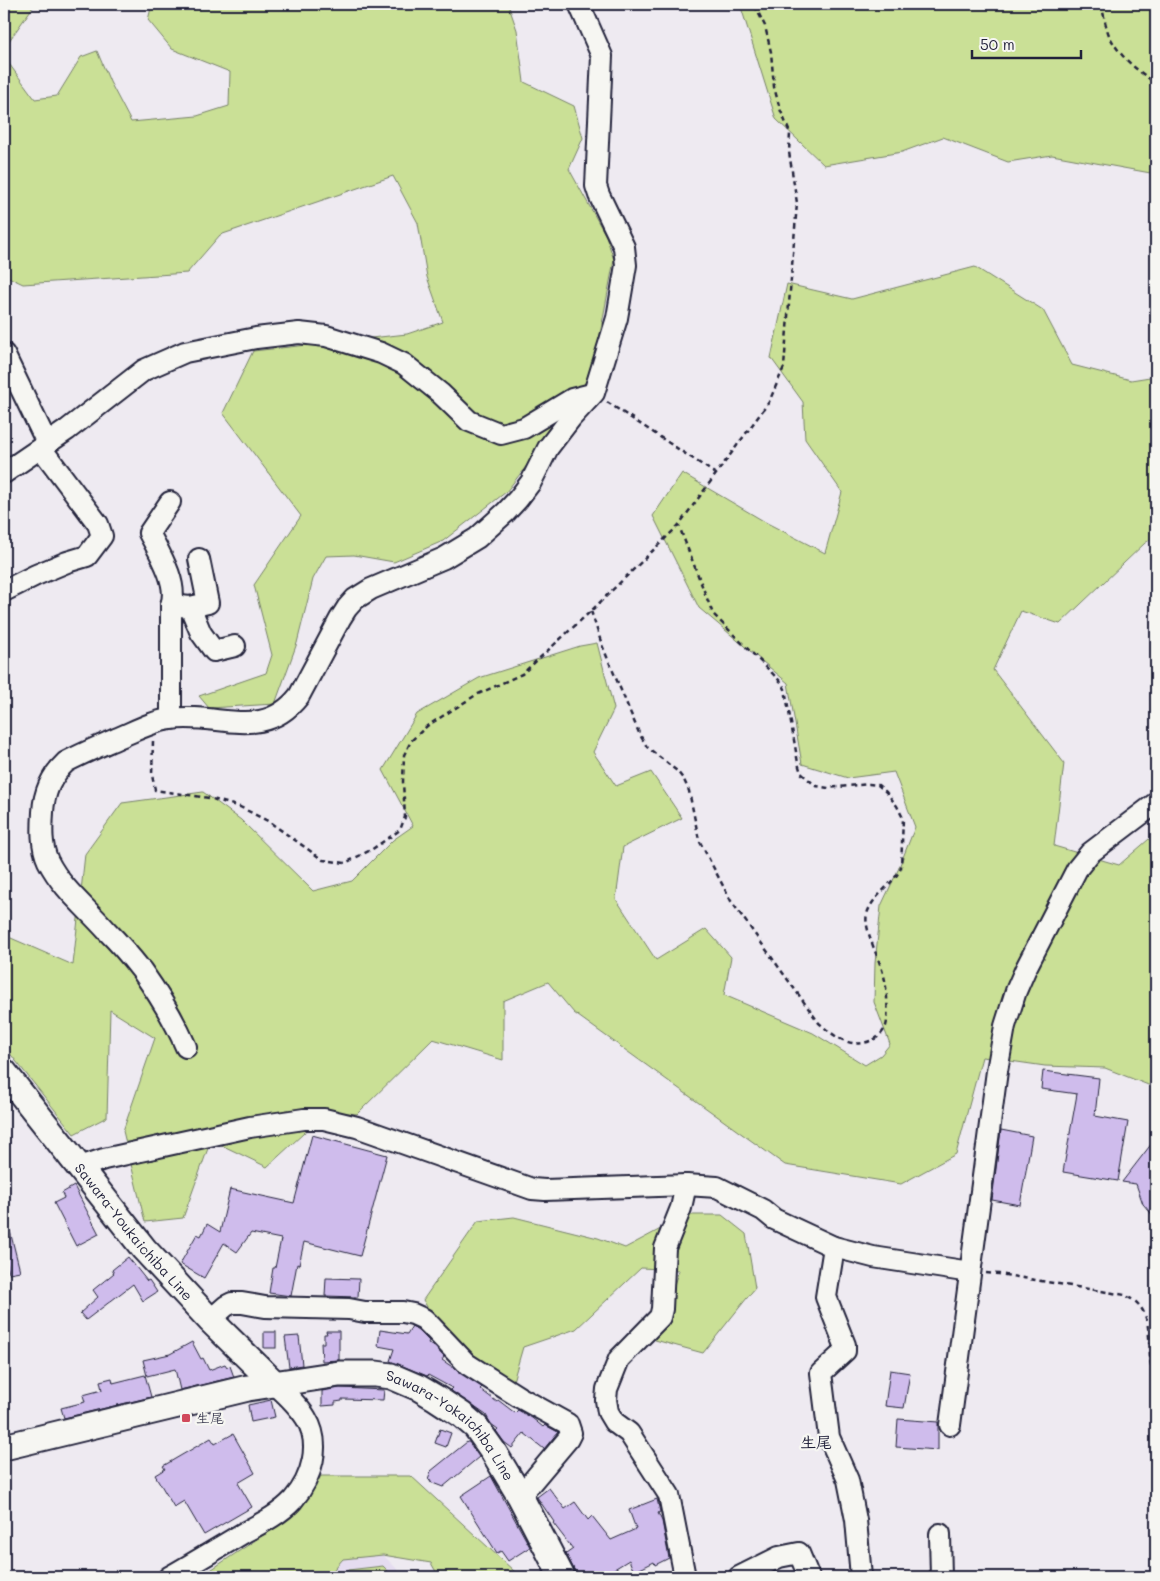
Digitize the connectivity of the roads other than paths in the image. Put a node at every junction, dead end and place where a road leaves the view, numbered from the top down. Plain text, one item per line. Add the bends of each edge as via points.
1 (579, 4) edge
2 (6, 366) edge
3 (594, 393) junction
4 (44, 445) junction
5 (4, 473) edge
6 (170, 502) dead end
7 (199, 559) dead end
8 (4, 591) edge
9 (181, 606) junction
10 (235, 646) dead end
11 (162, 721) junction
12 (1156, 803) edge
13 (186, 1046) dead end
14 (4, 1072) edge
15 (80, 1167) junction
16 (686, 1185) junction
17 (834, 1247) junction
18 (970, 1272) junction
19 (210, 1320) junction
20 (275, 1384) junction
21 (950, 1425) dead end
22 (4, 1448) edge
23 (520, 1496) junction
24 (940, 1534) dead end
25 (169, 1577) edge
26 (562, 1577) edge
27 (685, 1577) edge
28 (739, 1577) edge
29 (809, 1577) edge
30 (861, 1577) edge
31 (941, 1577) edge

1 - 3 street via 602,56 596,186 624,247 626,265 617,318
2 - 4 street
3 - 4 street via 572,399 524,428 501,434 469,421 404,364 381,353 326,336 299,333 185,352 144,370
3 - 11 street via 548,448 518,500 484,531 444,558 388,581 356,599 340,620 290,707 264,721
4 - 5 street
4 - 8 street via 98,524 102,536 87,556
6 - 9 street via 149,533 165,564 174,597
7 - 9 street via 208,603
9 - 10 street via 214,651
9 - 11 street
11 - 13 street via 74,758 57,770 46,792 43,846 59,878 141,971 175,1020
12 - 18 street via 1090,853 1077,869 1016,991 1005,1026 997,1071
14 - 15 main road, Sawara-Youkaichiba Line
15 - 16 street via 250,1127 324,1119 357,1127 532,1189
15 - 19 main road, Sawara-Youkaichiba Line via 144,1249
16 - 17 street via 717,1187
16 - 27 street via 681,1208 665,1248 660,1317 619,1360 606,1400 614,1422 628,1434 669,1495
17 - 18 street via 874,1258
17 - 30 street via 826,1297 845,1351 821,1373 829,1437 848,1480 856,1520
18 - 21 street
19 - 20 main road, Sawara-Youkaichiba Line
19 - 23 street via 232,1303 403,1312 424,1319 467,1364 568,1424 571,1434 568,1439
20 - 22 main road, Sawara-Yokaichiba Line
20 - 23 main road, Sawara-Yokaichiba Line via 357,1373 391,1376 419,1388 476,1427
20 - 25 street via 306,1419 314,1440 314,1455 303,1484 293,1500 277,1514
23 - 26 main road, Sawara-Yokaichiba Line
24 - 31 street
28 - 29 street via 779,1557 799,1554

